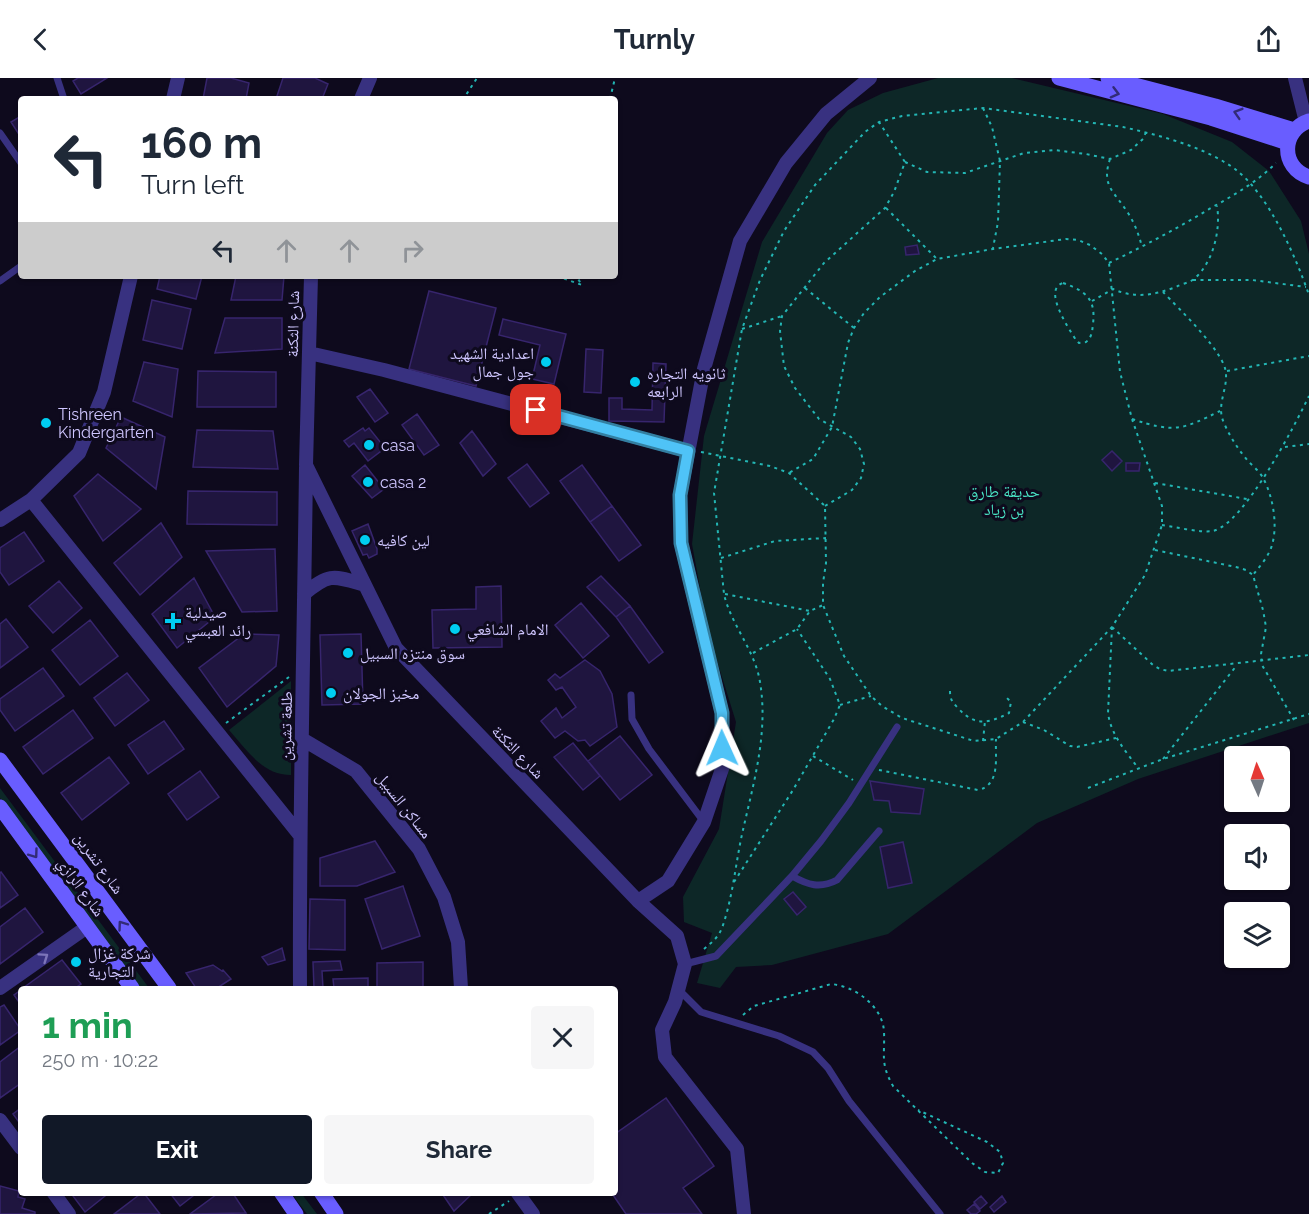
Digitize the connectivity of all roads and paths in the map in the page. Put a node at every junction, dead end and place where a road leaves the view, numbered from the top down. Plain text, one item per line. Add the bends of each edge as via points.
1 (57, 78) edge
2 (177, 78) edge
3 (370, 78) edge
4 (477, 78) edge
5 (615, 78) edge
6 (870, 78) edge
7 (1059, 78) edge
8 (1108, 78) edge
9 (1295, 78) edge
10 (63, 96) edge
11 (174, 96) edge
12 (362, 96) edge
13 (465, 96) edge
14 (611, 96) edge
15 (983, 108) junction
16 (879, 122) junction
17 (1146, 132) junction
18 (0, 133) edge
19 (1297, 134) edge
20 (18, 159) edge
21 (1110, 159) junction
22 (1000, 161) junction
23 (905, 162) junction
24 (1307, 179) edge
25 (1251, 184) junction
26 (1217, 205) junction
27 (885, 208) junction
28 (1142, 247) junction
29 (993, 249) junction
30 (937, 259) junction
31 (1109, 263) junction
32 (18, 268) edge
33 (130, 279) edge
34 (311, 279) edge
35 (565, 279) edge
36 (578, 279) edge
37 (1193, 280) junction
38 (0, 281) edge
39 (1306, 287) junction
40 (805, 288) junction
41 (1113, 289) junction
42 (1163, 292) junction
43 (1309, 295) edge
44 (1092, 301) junction
45 (782, 316) junction
46 (854, 328) junction
47 (742, 329) junction
48 (309, 353) junction
49 (1309, 356) edge
50 (1227, 371) junction
51 (1309, 396) edge
52 (1220, 411) junction
53 (1132, 418) junction
54 (832, 427) junction
55 (1309, 444) edge
56 (1283, 447) junction
57 (688, 451) junction
58 (720, 455) junction
59 (306, 465) junction
60 (789, 473) junction
61 (1263, 477) junction
62 (1155, 483) junction
63 (31, 500) junction
64 (1247, 500) junction
65 (825, 506) junction
66 (0, 520) edge
67 (1162, 525) junction
68 (826, 538) junction
69 (1155, 550) junction
70 (722, 558) junction
71 (1253, 575) junction
72 (365, 585) junction
73 (304, 594) junction
74 (724, 594) junction
75 (823, 605) junction
76 (810, 610) junction
77 (1112, 627) junction
78 (797, 629) junction
79 (752, 654) junction
80 (1309, 655) edge
81 (1261, 660) junction
82 (1238, 664) junction
83 (303, 666) junction
84 (950, 691) dead end
85 (632, 695) dead end
86 (871, 696) junction
87 (1006, 697) dead end
88 (840, 705) junction
89 (1309, 714) edge
90 (1294, 720) junction
91 (985, 721) junction
92 (1023, 722) junction
93 (897, 727) dead end
94 (216, 731) junction
95 (1116, 738) junction
96 (996, 739) junction
97 (302, 740) junction
98 (982, 741) junction
99 (813, 756) junction
100 (1163, 759) junction
101 (0, 760) edge
102 (871, 768) junction
103 (1138, 768) junction
104 (860, 785) junction
105 (1088, 788) dead end
106 (0, 807) edge
107 (704, 822) junction
108 (879, 831) dead end
109 (299, 834) junction
110 (792, 876) junction
111 (732, 885) junction
112 (638, 900) junction
113 (87, 927) junction
114 (704, 949) dead end
115 (686, 964) junction
116 (131, 986) edge
117 (168, 986) edge
118 (300, 986) edge
119 (461, 986) edge
120 (0, 988) edge
121 (679, 990) junction
122 (733, 1022) junction
123 (918, 1110) junction
124 (0, 1120) edge
125 (18, 1144) edge
126 (56, 1196) edge
127 (284, 1196) edge
128 (324, 1196) edge
129 (515, 1196) edge
130 (520, 1196) edge
131 (69, 1214) edge
132 (296, 1214) edge
133 (336, 1214) edge
134 (489, 1214) edge
135 (533, 1214) edge
136 (744, 1214) edge
137 (940, 1214) edge

1 - 10 lane
2 - 11 street
3 - 12 street
4 - 13 path
5 - 14 path
6 - 57 street via 826,114 786,163 740,241 704,369
7 -> 19 main road via 1211,118
19 -> 8 main road via 1215,106
9 - 19 street
15 - 16 path
15 - 17 path
15 - 22 path
16 - 23 path
16 - 47 path via 835,162 784,231 760,279
17 - 21 path via 1131,150
17 - 25 path via 1220,159
18 - 20 lane
19 - 24 main road via 1290,162
19 - 25 path
21 - 22 path via 1054,150 1023,153
21 - 28 path via 1106,172 1108,186 1137,228
22 - 23 path via 965,173 927,172
22 - 29 path
23 - 27 path
25 - 26 path
25 - 39 path via 1281,230
26 - 28 path
26 - 37 path via 1213,248
27 - 30 path
27 - 40 path via 824,263
28 - 31 path
29 - 30 path
29 - 31 path via 1078,240 1090,245
30 - 46 path via 880,297
31 - 41 path
32 - 38 lane
33 - 63 street via 104,392 79,453
34 - 48 street, شارع الثكنة
35 - 36 path via 582,285
37 - 39 path via 1252,280
37 - 42 path
39 - 43 path
40 - 45 path
40 - 46 path
41 - 42 path via 1132,296
41 - 44 path
41 - 53 path via 1120,372
42 - 50 path via 1215,349
44 - 44 path via 1063,283 1054,288 1055,299 1079,343 1091,337
45 - 47 path
45 - 54 path via 784,366 819,419
46 - 54 path
47 - 58 path
48 - 57 street
48 - 59 street, شارع الثكنة
49 - 50 path
50 - 52 path
51 - 56 path
52 - 53 path via 1190,426 1171,429
52 - 61 path via 1237,447
53 - 62 path
54 - 60 path via 813,459
54 - 65 path via 851,437 864,464 861,478 852,490
55 - 56 path
56 - 61 path
57 - 58 path
57 - 107 street via 680,495 681,543 722,713 723,766
58 - 60 path
58 - 70 path via 714,493
59 - 72 street, شارع الثكنة
59 - 73 street, طلعة تشرين
60 - 65 path
61 - 64 path
61 - 71 path via 1275,523 1273,544
62 - 64 path
62 - 67 path via 1162,506
63 - 66 street
63 - 94 street
64 - 67 path via 1226,525 1213,531
65 - 68 path
67 - 69 path
68 - 70 path via 775,541
68 - 75 path
69 - 71 path via 1236,567
69 - 77 path via 1145,575
70 - 74 path
71 - 81 path via 1266,627
72 - 73 street via 331,578 320,581
72 - 112 street, شارع الثكنة via 396,648
73 - 83 street, طلعة تشرين
74 - 76 path
74 - 79 path via 727,609
75 - 76 path
75 - 86 path via 844,656
76 - 78 path
77 - 82 path via 1160,669 1179,671
77 - 92 path
77 - 95 path via 1108,713
78 - 79 path
78 - 88 path via 830,679
79 - 111 path via 760,679 762,730
80 - 81 path
81 - 82 path
81 - 90 path
82 - 100 path
83 - 94 path
83 - 97 street, طلعة تشرين
84 - 91 path via 951,700 966,717
85 - 107 lane via 632,719 649,749
86 - 88 path
86 - 98 path via 902,717
87 - 91 path via 1012,706 1009,713
88 - 99 path
89 - 90 path
90 - 100 path
91 - 98 path
92 - 95 path via 1070,746
92 - 96 path
93 - 102 lane
94 - 109 street
95 - 103 path
96 - 98 path
96 - 102 path via 995,775 990,785 982,789
97 - 109 street, طلعة تشرين
97 - 119 street, مساكن السبيل via 356,771 419,849 444,897 458,942
99 - 104 path
99 - 111 path
100 - 103 path
117 -> 101 main road, شارع تشرين
102 - 104 lane
103 - 105 path
104 - 110 lane
106 -> 113 main road, شارع الرازي
107 - 112 street via 668,881
108 - 110 lane via 831,884 809,885
109 - 118 street, طلعة تشرين
110 - 115 lane via 716,956
111 - 114 path via 721,929
112 - 115 street, شارع الثكنة via 678,936
113 - 116 main road, شارع الرازي
120 -> 113 street
115 - 121 street
121 - 122 lane via 701,1012
121 - 136 street via 662,1030 665,1057 737,1149
122 - 123 path via 754,1006 831,984 844,985 863,996 878,1013 884,1029 884,1070 893,1086
122 - 137 lane via 779,1035 813,1052
123 - 123 path via 972,1163 985,1172 998,1173 1003,1163 1000,1152
124 - 125 street
126 - 131 street
127 - 132 main road
128 - 133 main road
129 - 134 path
130 - 135 street

